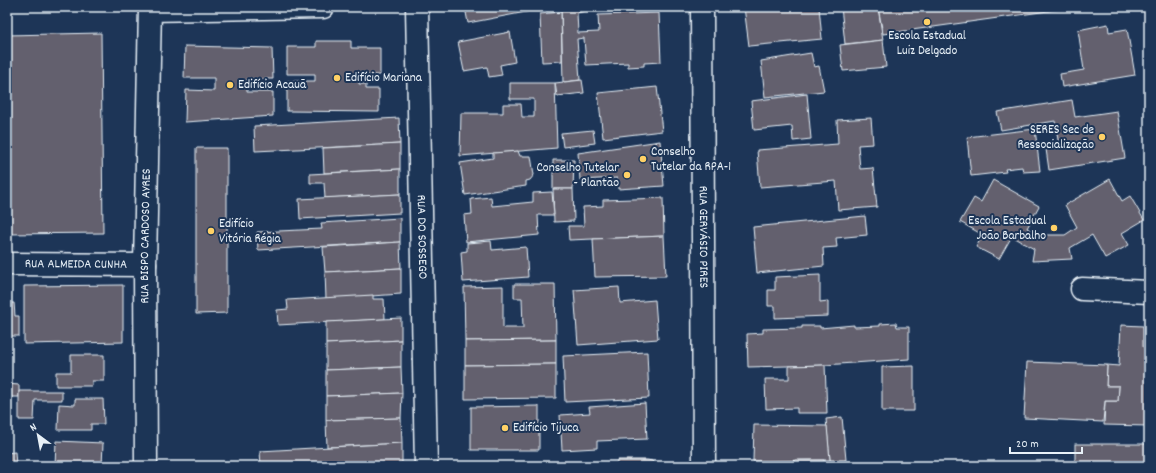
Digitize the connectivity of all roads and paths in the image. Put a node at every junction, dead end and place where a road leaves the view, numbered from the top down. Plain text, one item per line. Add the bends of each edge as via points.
1 (323, 7) edge
2 (417, 7) edge
3 (702, 7) edge
4 (150, 9) edge
5 (7, 264) edge
6 (145, 265) junction
7 (1082, 289) dead end
8 (1149, 292) edge
9 (146, 466) edge
10 (426, 466) edge
11 (704, 466) edge

1 - 4 street
2 - 10 street, RUA DO SOSSEGO
3 - 11 street, RUA GERVÁSIO PIRES
4 - 6 street, RUA BISPO CARDOSO AYRES
5 - 6 street, RUA ALMEIDA CUNHA
6 - 9 street, RUA BISPO CARDOSO AYRES
7 - 8 street

